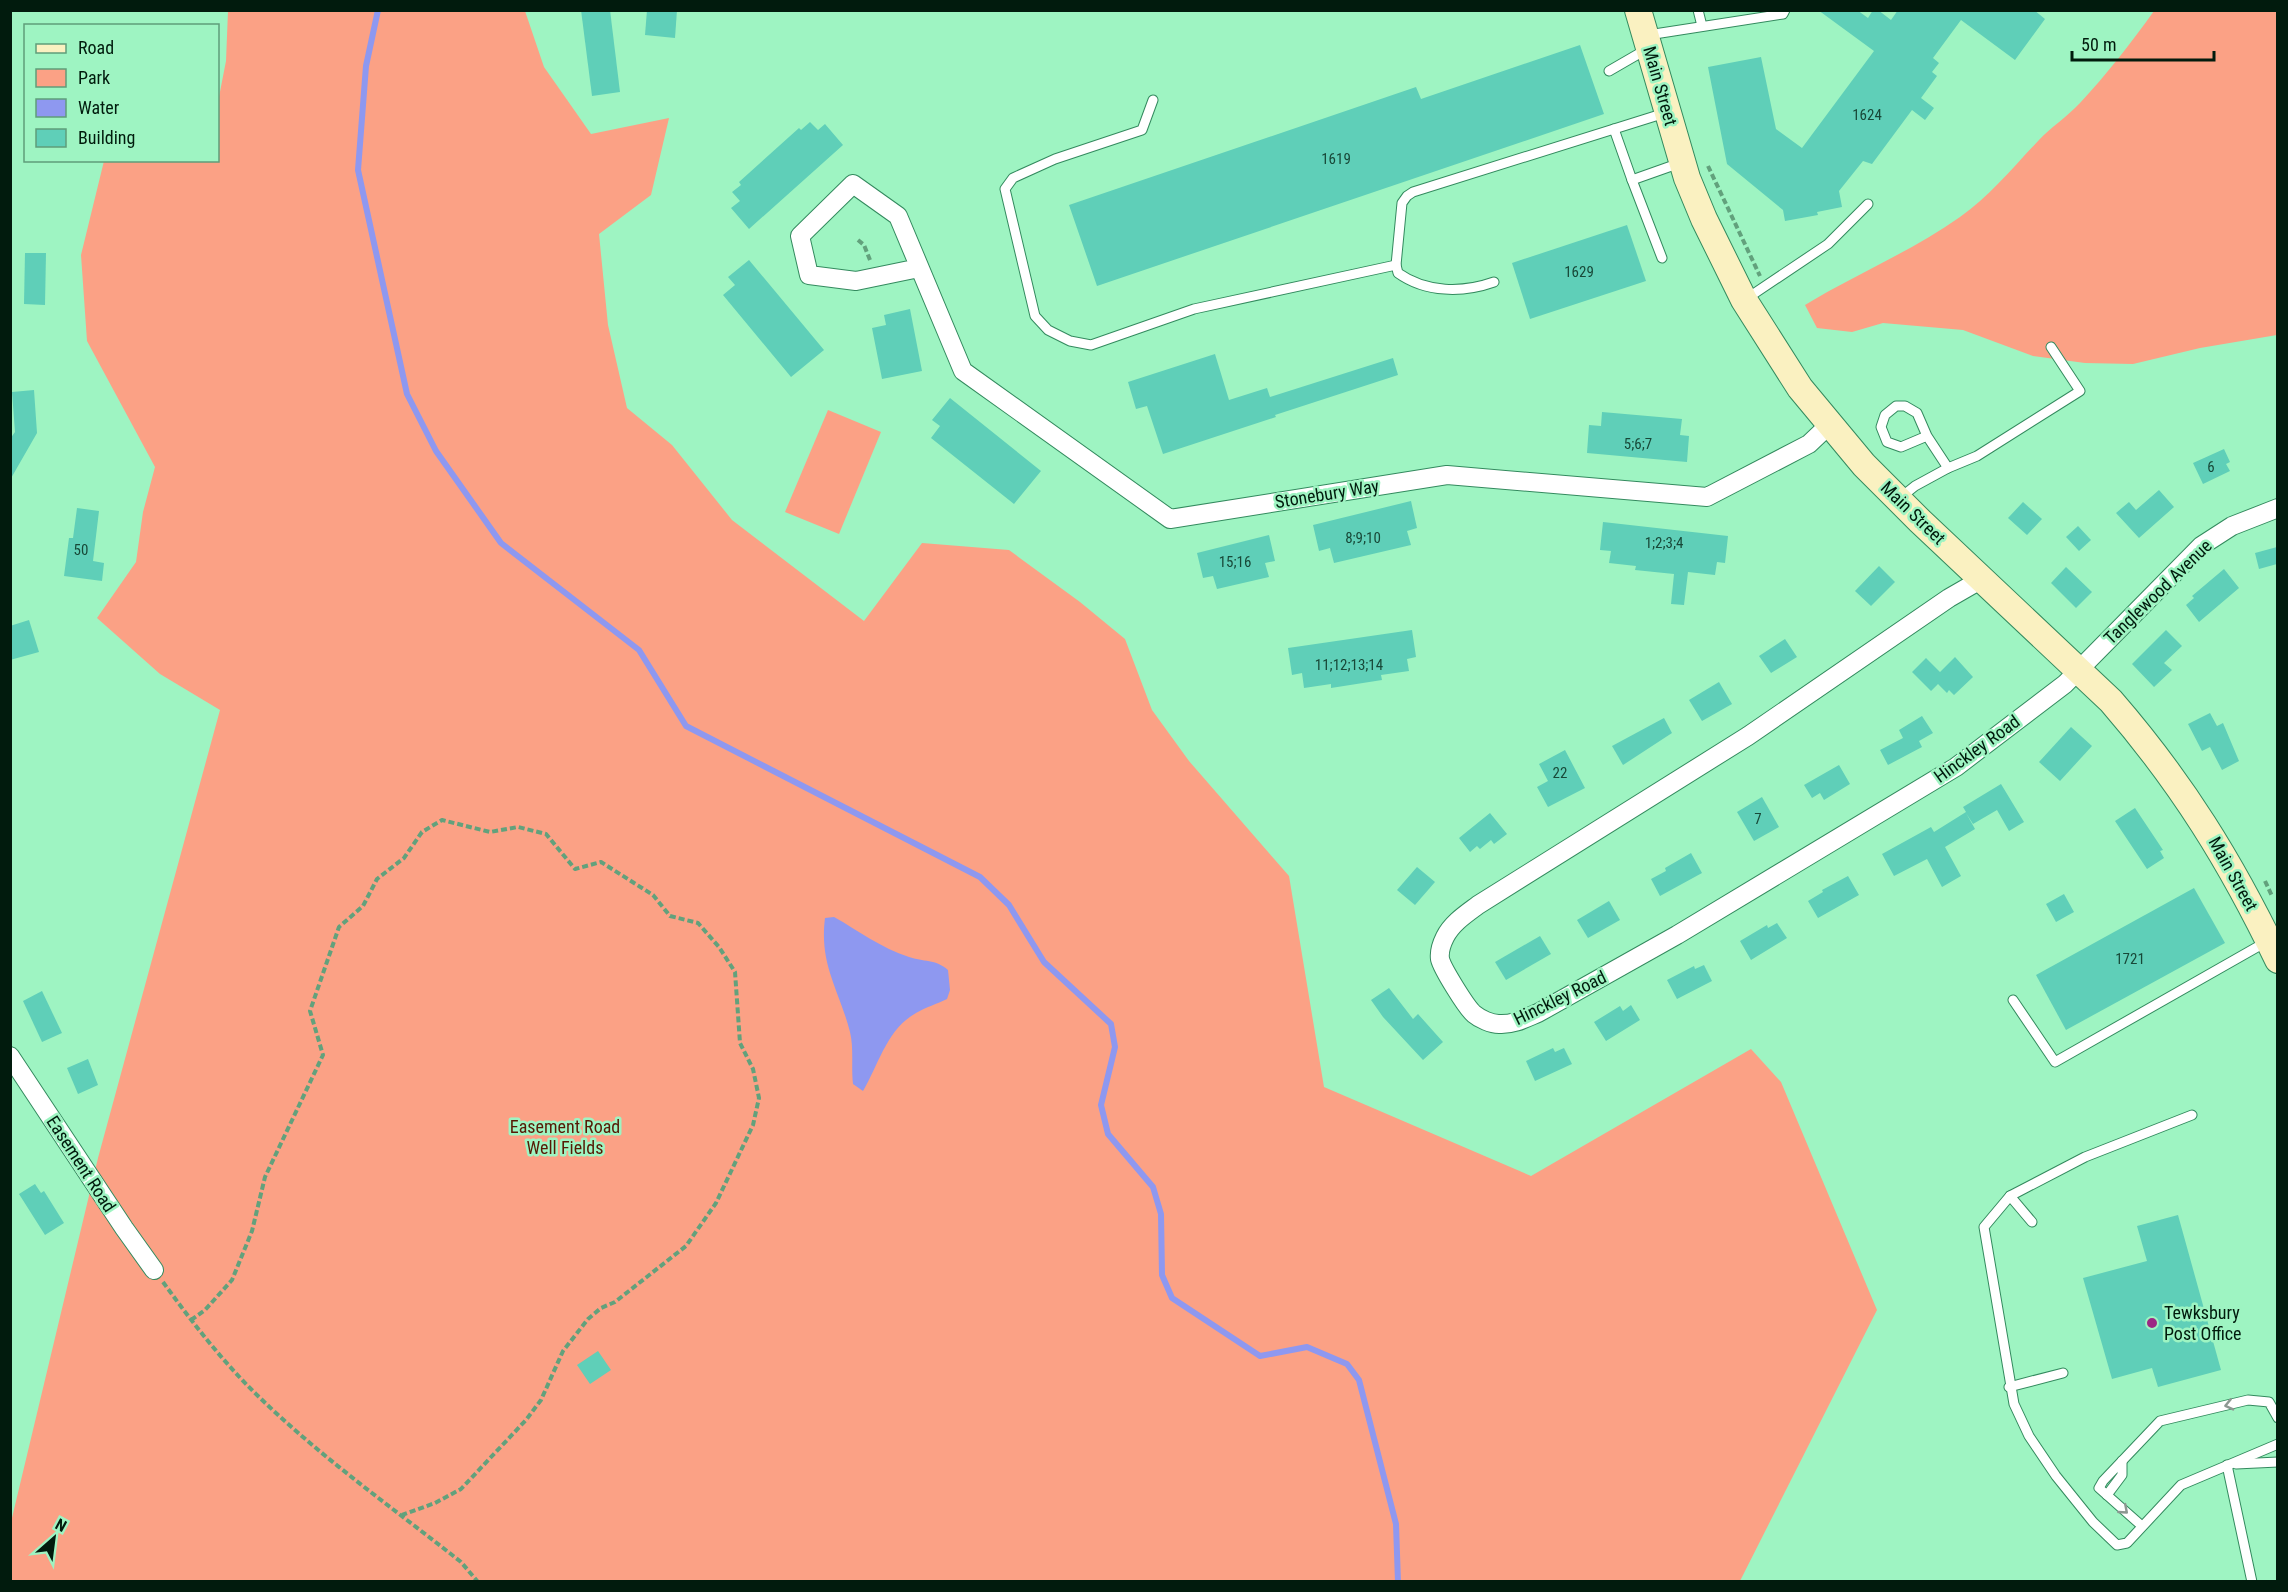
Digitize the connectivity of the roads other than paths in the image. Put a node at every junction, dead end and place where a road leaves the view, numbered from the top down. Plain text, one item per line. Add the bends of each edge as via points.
1 (1638, 10) edge
2 (1698, 10) edge
3 (1785, 10) edge
4 (1741, 15) edge
5 (1702, 26) junction
6 (1647, 42) junction
7 (1609, 70) dead end
8 (1153, 100) dead end
9 (1667, 112) junction
10 (1614, 129) junction
11 (1694, 162) junction
12 (1632, 180) junction
13 (1868, 204) dead end
14 (1662, 258) dead end
15 (1396, 264) junction
16 (919, 268) junction
17 (1494, 282) dead end
18 (1754, 293) junction
19 (2051, 347) dead end
20 (1829, 425) junction
21 (1927, 436) junction
22 (1948, 468) junction
23 (1898, 499) junction
24 (2277, 508) edge
25 (1982, 579) junction
26 (2078, 671) junction
27 (2273, 950) edge
28 (2013, 1000) dead end
29 (10, 1056) edge
30 (2192, 1115) dead end
31 (2010, 1196) junction
32 (2032, 1222) dead end
33 (154, 1270) road end
34 (2063, 1373) dead end
35 (2009, 1387) junction
36 (2277, 1418) edge
37 (2277, 1444) edge
38 (2277, 1462) edge
39 (2227, 1465) junction
40 (2142, 1526) junction
41 (2252, 1581) edge

1 - 6 main road, Main Street
2 - 5 lane
3 - 4 lane via 1783,14
4 - 5 lane
5 - 6 lane
6 - 7 lane
6 - 9 main road, Main Street
8 - 15 lane via 1142,130 1055,159 1013,178 1005,189 1035,316 1048,330 1070,341 1091,345 1194,309
9 - 10 lane
9 - 11 main road, Main Street
10 - 12 lane
10 - 15 lane via 1413,192 1402,203
11 - 12 lane
11 - 18 main road, Main Street via 1704,219
12 - 14 lane
13 - 18 lane via 1828,244
15 - 17 lane via 1398,273 1407,279 1444,290 1478,288
16 - 16 street, Stonebury Way via 897,216 854,184 800,236 809,275 856,281
16 - 20 street, Stonebury Way via 963,371 1170,519 1447,475 1707,497 1809,444
18 - 20 main road, Main Street via 1800,388
19 - 22 lane via 2080,391 1977,456
20 - 23 main road, Main Street
21 - 21 lane via 1917,412 1896,406 1885,415 1881,428 1887,442 1901,447
21 - 22 lane
22 - 23 lane
23 - 25 main road, Main Street
24 - 26 street, Tanglewood Avenue via 2232,526 2201,546
25 - 26 main road, Main Street
25 - 26 street, Hinckley Road via 1748,736 1454,923 1444,937 1440,961 1474,1014 1488,1022 1515,1023 1586,987 1956,767
26 - 27 main road, Main Street via 2111,701 2194,807 2243,888
27 - 28 lane via 2055,1062
29 - 33 street, Easement Road
30 - 31 lane via 2085,1157
31 - 32 lane
31 - 35 lane via 1984,1227
34 - 35 lane
35 - 40 lane via 2029,1437 2093,1522 2117,1545 2127,1543
36 -> 40 lane via 2269,1402 2248,1400 2160,1421 2099,1488
37 - 39 lane
38 - 39 lane
39 - 40 lane via 2181,1485
39 - 41 lane

